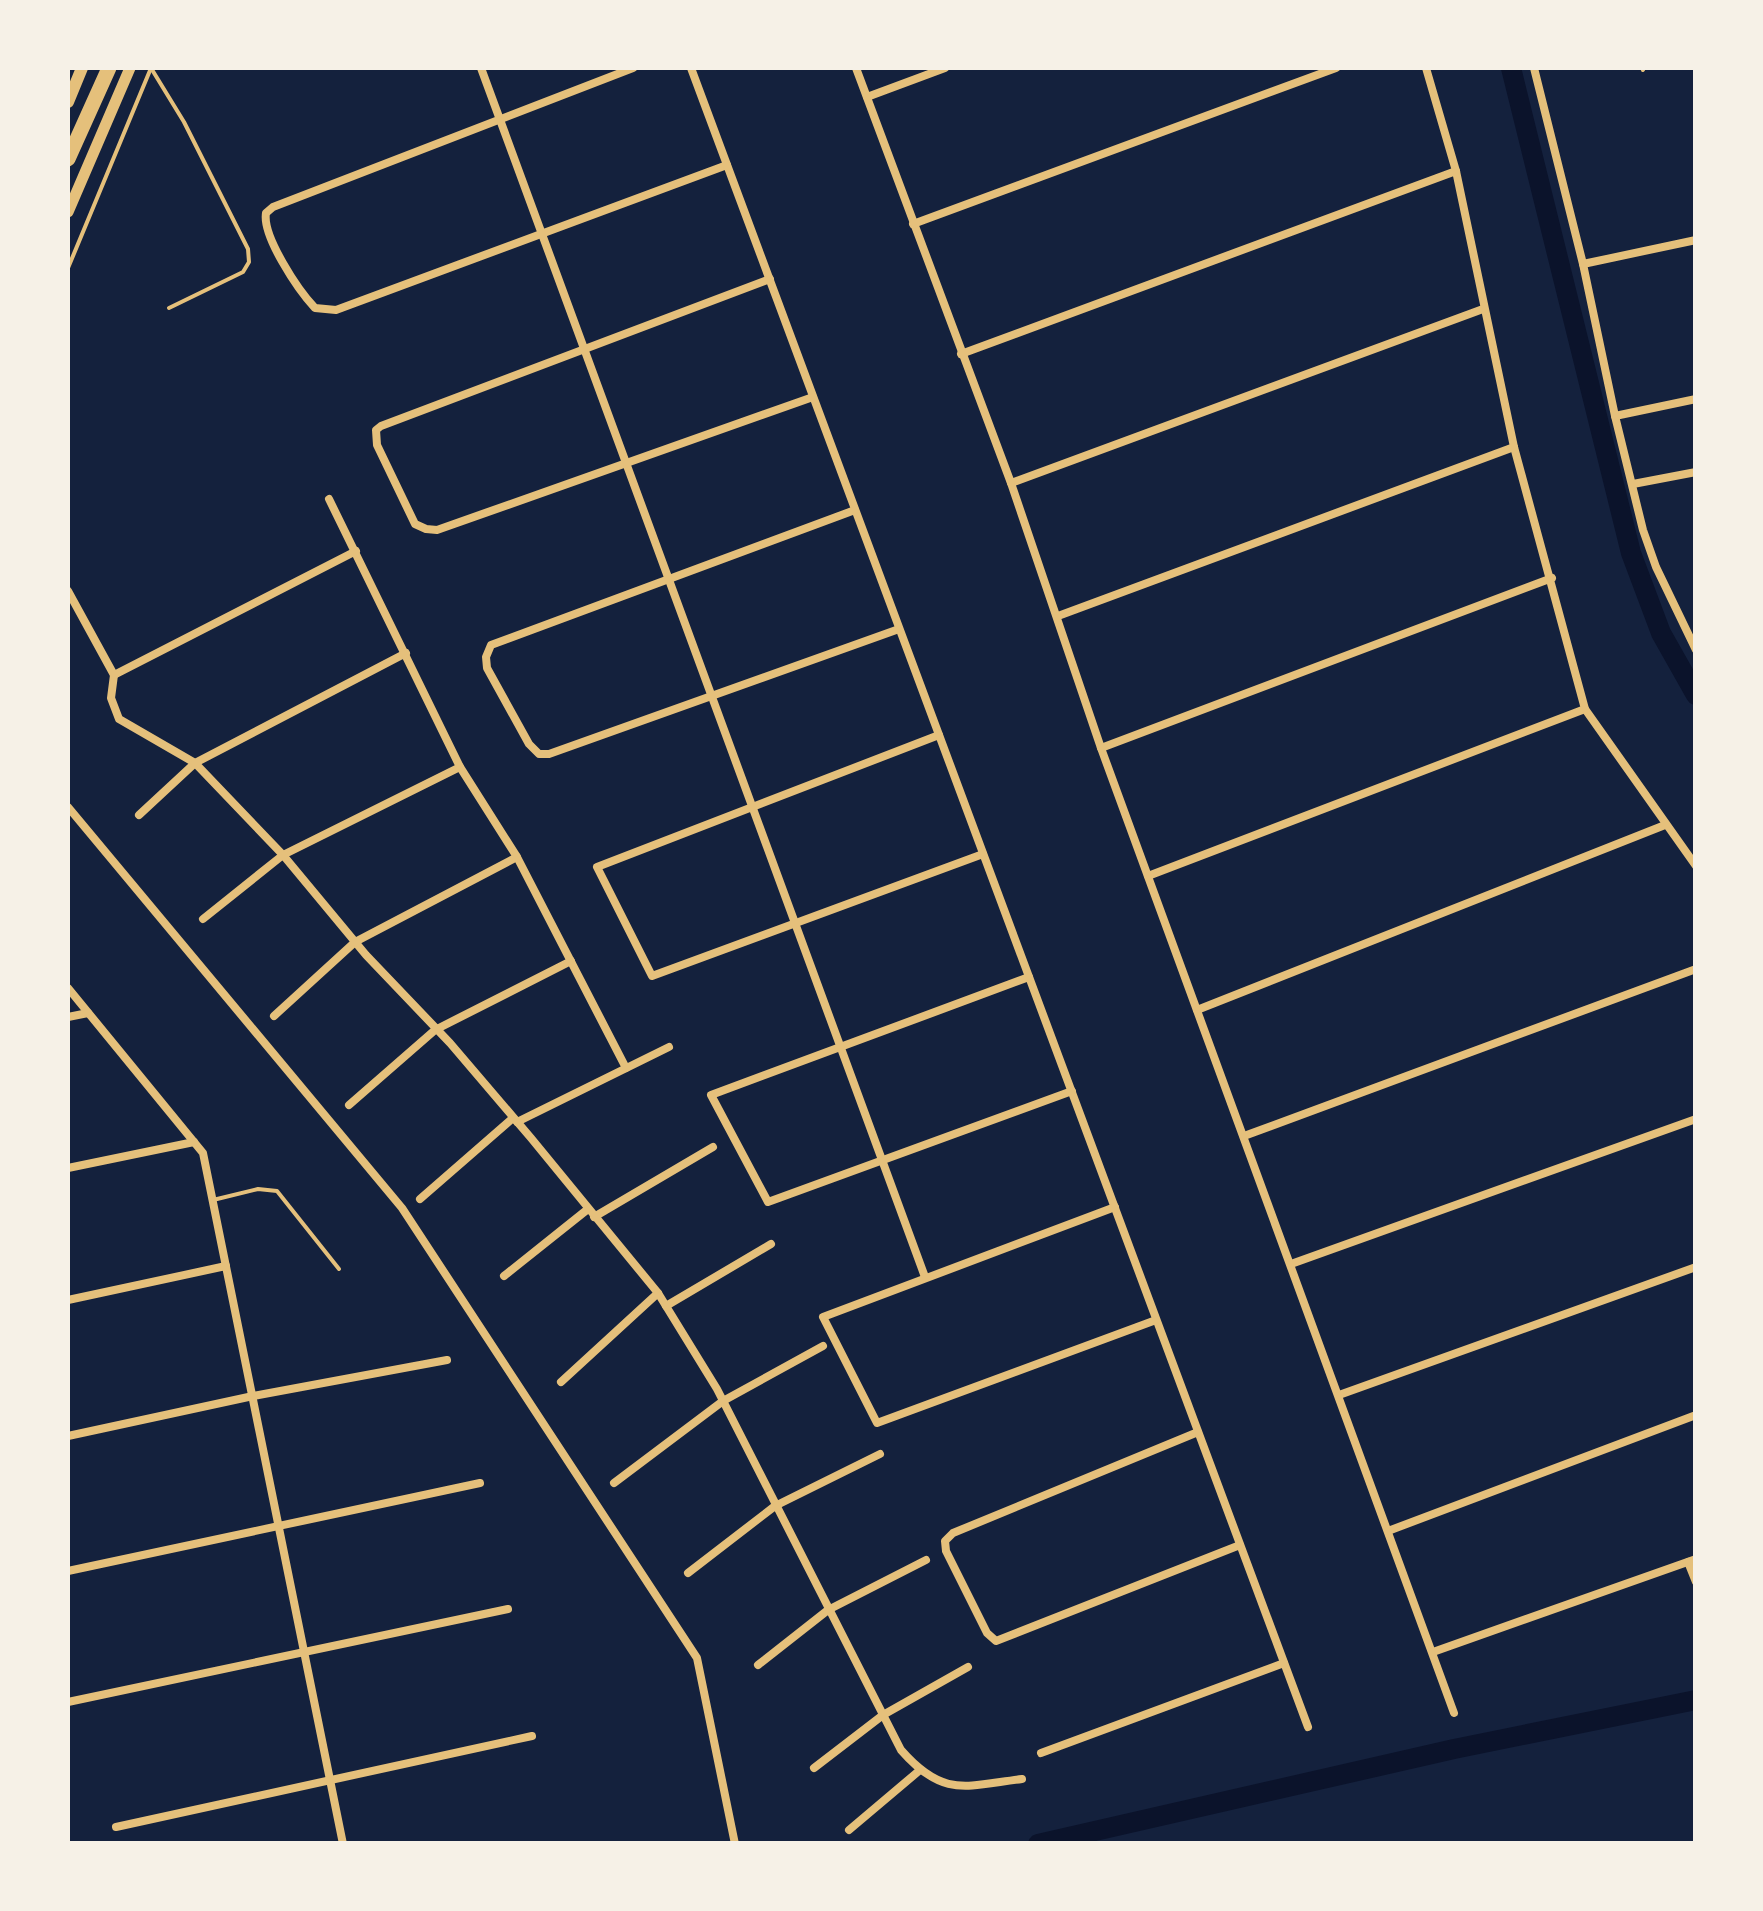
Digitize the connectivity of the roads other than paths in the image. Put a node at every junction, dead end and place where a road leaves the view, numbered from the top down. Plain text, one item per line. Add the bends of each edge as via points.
1 (82, 68) edge
2 (109, 68) edge
3 (130, 68) edge
4 (151, 68) edge
5 (481, 68) edge
6 (633, 68) edge
7 (691, 68) edge
8 (856, 68) edge
9 (944, 68) edge
10 (1336, 68) edge
11 (1426, 68) edge
12 (1534, 68) edge
13 (867, 97) junction
14 (68, 102) edge
15 (499, 118) junction
16 (68, 160) edge
17 (727, 165) junction
18 (1456, 171) junction
19 (68, 212) edge
20 (913, 224) junction
21 (542, 235) junction
22 (1696, 240) edge
23 (1583, 264) junction
24 (68, 268) edge
25 (770, 279) junction
26 (168, 308) dead end
27 (1483, 309) junction
28 (584, 348) junction
29 (961, 354) junction
30 (813, 397) junction
31 (1696, 399) edge
32 (1615, 416) junction
33 (1514, 447) junction
34 (627, 465) junction
35 (1696, 472) edge
36 (1011, 483) junction
37 (1632, 484) junction
38 (329, 499) dead end
39 (855, 510) junction
40 (356, 550) junction
41 (1552, 578) junction
42 (669, 579) junction
43 (68, 591) edge
44 (1058, 616) junction
45 (900, 628) junction
46 (1696, 650) edge
47 (406, 654) junction
48 (114, 676) junction
49 (712, 697) junction
50 (1586, 709) junction
51 (939, 736) junction
52 (1102, 748) junction
53 (195, 763) junction
54 (460, 767) junction
55 (752, 806) junction
56 (68, 807) edge
57 (139, 814) dead end
58 (1664, 826) junction
59 (984, 854) junction
60 (283, 855) junction
61 (517, 857) junction
62 (1696, 866) edge
63 (1148, 876) junction
64 (202, 919) dead end
65 (796, 923) junction
66 (356, 942) junction
67 (570, 961) junction
68 (1696, 969) edge
69 (1029, 977) junction
70 (68, 988) edge
71 (1198, 1010) junction
72 (88, 1012) junction
73 (274, 1016) dead end
74 (68, 1017) edge
75 (435, 1030) junction
76 (669, 1047) dead end
77 (841, 1047) junction
78 (626, 1068) junction
79 (1072, 1091) junction
80 (349, 1105) dead end
81 (1696, 1119) edge
82 (515, 1120) junction
83 (1244, 1136) junction
84 (194, 1142) junction
85 (712, 1147) dead end
86 (883, 1162) junction
87 (68, 1168) edge
88 (420, 1199) dead end
89 (213, 1200) junction
90 (1114, 1207) junction
91 (590, 1213) junction
92 (771, 1244) dead end
93 (1291, 1264) junction
94 (226, 1266) junction
95 (1696, 1267) edge
96 (339, 1270) dead end
97 (504, 1276) dead end
98 (925, 1277) junction
99 (658, 1293) junction
100 (68, 1300) edge
101 (666, 1306) junction
102 (1156, 1320) junction
103 (823, 1346) dead end
104 (446, 1360) dead end
105 (561, 1382) dead end
106 (1338, 1395) junction
107 (252, 1396) junction
108 (723, 1401) junction
109 (1696, 1415) edge
110 (1198, 1432) junction
111 (68, 1436) edge
112 (880, 1454) dead end
113 (480, 1483) dead end
114 (614, 1483) dead end
115 (775, 1506) junction
116 (279, 1526) junction
117 (1388, 1531) junction
118 (1240, 1545) junction
119 (926, 1560) dead end
120 (1692, 1561) edge
121 (68, 1571) edge
122 (688, 1573) dead end
123 (1696, 1582) edge
124 (508, 1609) dead end
125 (828, 1610) junction
126 (304, 1652) junction
127 (1432, 1652) junction
128 (1284, 1663) junction
129 (758, 1666) dead end
130 (968, 1667) dead end
131 (68, 1702) edge
132 (1454, 1713) dead end
133 (883, 1716) junction
134 (1308, 1727) dead end
135 (532, 1736) dead end
136 (1041, 1753) dead end
137 (814, 1768) dead end
138 (920, 1770) junction
139 (1022, 1779) dead end
140 (331, 1782) junction
141 (116, 1826) dead end
142 (849, 1830) dead end
143 (343, 1844) edge
144 (735, 1844) edge

1 - 14 highway
2 - 16 highway
3 - 19 main road
4 - 24 lane
4 - 26 lane via 248,249 242,272
5 - 15 street
6 - 15 street
7 - 17 street
8 - 13 street
9 - 13 street
10 - 20 street
11 - 18 street
12 - 23 street
13 - 20 street
15 - 21 street
15 - 21 street via 273,207 266,229 305,297 324,311
17 - 21 street
17 - 25 street
18 - 27 street
18 - 29 street
20 - 29 street
21 - 28 street
22 - 23 street
23 - 32 street
25 - 28 street
25 - 30 street
27 - 33 street
27 - 36 street
28 - 34 street
28 - 34 street via 380,426 377,446 415,524 426,530
29 - 36 street
30 - 34 street
30 - 39 street
31 - 32 street
32 - 37 street
33 - 41 street
33 - 44 street
34 - 42 street
35 - 37 street
36 - 44 street
37 - 46 street via 1656,568
38 - 40 street
39 - 42 street
39 - 45 street
40 - 47 street
40 - 48 street
41 - 50 street
41 - 52 street
42 - 49 street
42 - 49 street via 490,646 487,668 539,754
43 - 48 street
44 - 52 street
45 - 49 street
45 - 51 street
47 - 53 street
47 - 54 street
48 - 53 street via 110,698 119,719
49 - 55 street
50 - 58 street
50 - 63 street
51 - 55 street
51 - 59 street
52 - 63 street
53 - 57 street
53 - 60 street
54 - 60 street
54 - 61 street
55 - 65 street
55 - 65 street via 597,867 652,976
56 - 144 street via 402,1208 697,1658
58 - 62 street
58 - 71 street
59 - 65 street
59 - 69 street
60 - 64 street
60 - 66 street
61 - 66 street
61 - 67 street
63 - 71 street
65 - 77 street
66 - 73 street
66 - 75 street
67 - 75 street
67 - 78 street
68 - 83 street
69 - 77 street
69 - 79 street
70 - 72 street
71 - 83 street
72 - 74 street
72 - 84 street
75 - 80 street
75 - 82 street
76 - 78 street
77 - 86 street
77 - 86 street via 712,1095 768,1202
78 - 82 street
79 - 86 street
79 - 90 street
81 - 93 street
82 - 88 street
82 - 91 street
83 - 93 street
84 - 87 street
84 - 89 street via 203,1153
85 - 91 street
86 - 98 street
89 - 94 street
89 - 96 lane via 277,1191
90 - 98 street
90 - 102 street
91 - 97 street
91 - 99 street
92 - 101 street
93 - 106 street
94 - 100 street
94 - 107 street
95 - 106 street
98 - 102 street via 823,1316 878,1423
99 - 101 street
99 - 105 street
101 - 108 street
102 - 110 street
103 - 108 street
104 - 107 street
106 - 117 street
107 - 111 street
107 - 116 street
108 - 114 street
108 - 115 street
109 - 117 street
110 - 118 street
110 - 118 street via 952,1532 946,1551 996,1642
112 - 115 street
113 - 116 street
115 - 122 street
115 - 125 street
116 - 121 street
116 - 126 street
117 - 127 street
118 - 128 street
119 - 125 street
120 - 123 street
120 - 127 street
124 - 126 street
125 - 129 street
125 - 133 street
126 - 131 street
126 - 140 street
127 - 132 street
128 - 134 street
128 - 136 street
130 - 133 street
133 - 137 street
133 - 138 street
135 - 140 street
138 - 139 street via 943,1784 964,1786
138 - 142 street
140 - 141 street
140 - 143 street

